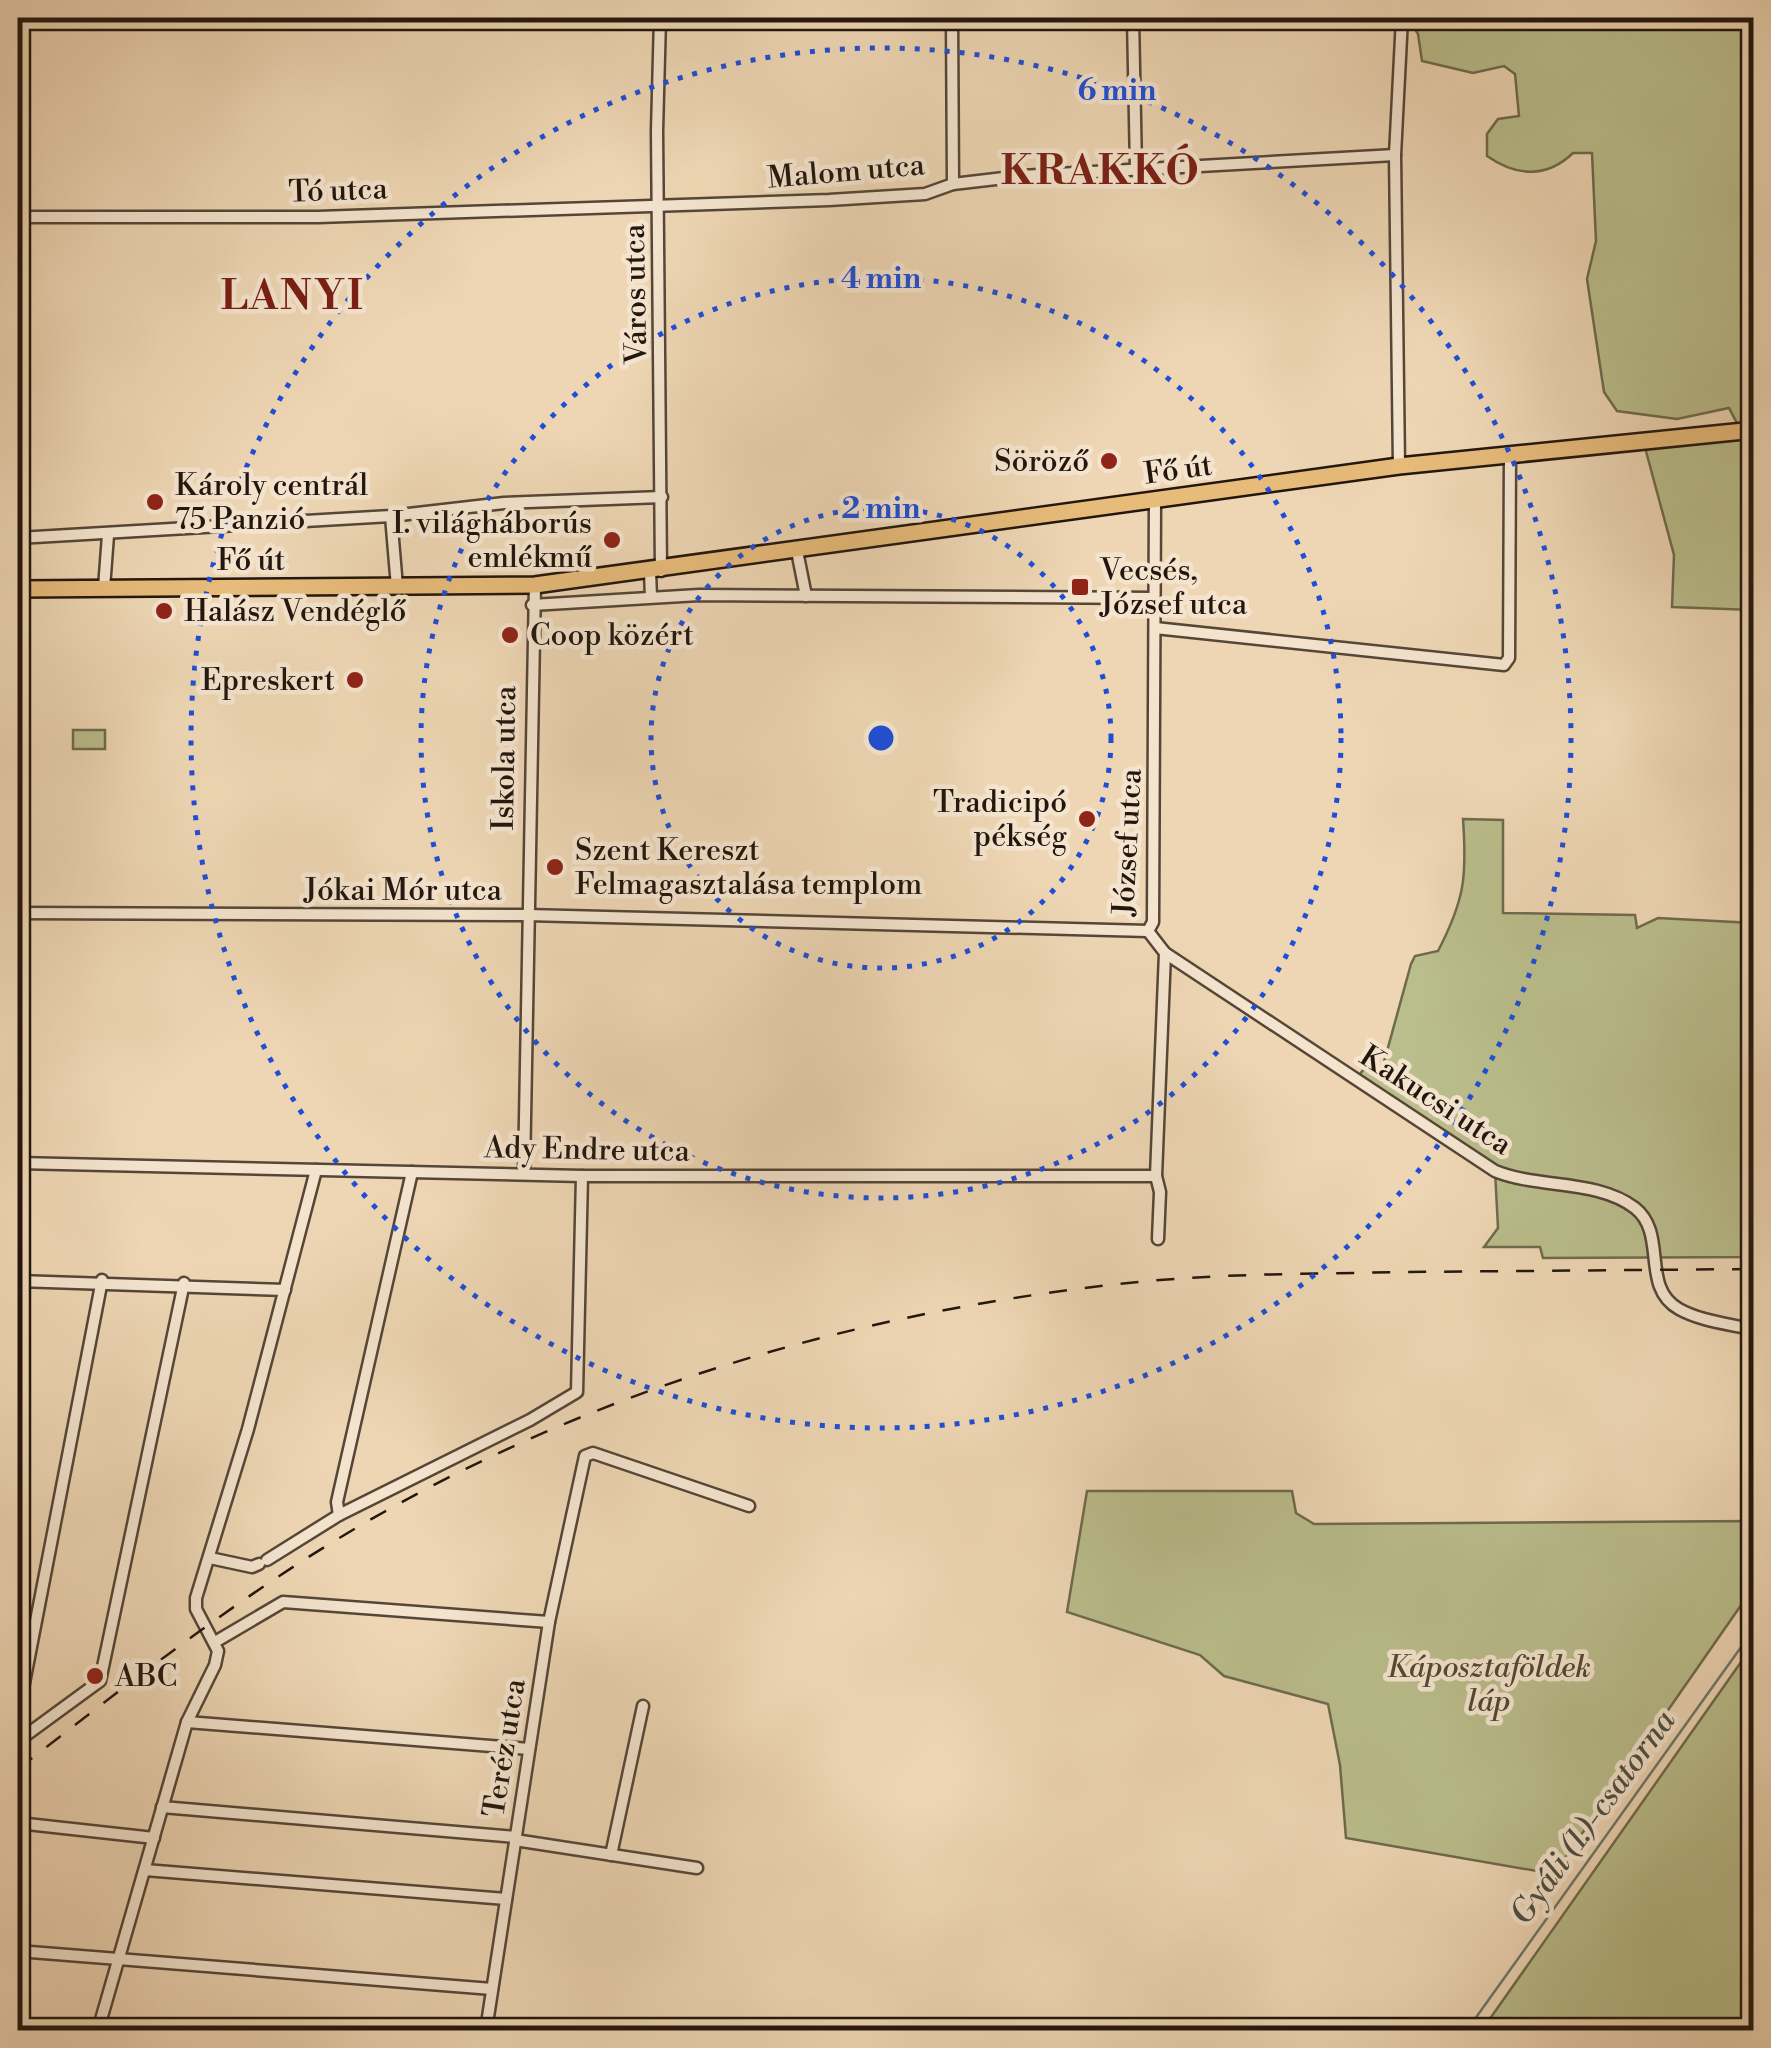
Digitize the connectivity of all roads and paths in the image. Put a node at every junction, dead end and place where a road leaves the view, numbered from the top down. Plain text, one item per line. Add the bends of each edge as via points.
1 (660, 18) edge
2 (952, 18) edge
3 (1134, 18) edge
4 (1402, 18) edge
5 (1394, 155) junction
6 (1136, 169) junction
7 (953, 184) junction
8 (659, 208) junction
9 (18, 217) edge
10 (1754, 430) edge
11 (1510, 454) junction
12 (1399, 466) junction
13 (662, 497) junction
14 (1155, 500) junction
15 (391, 516) junction
16 (108, 535) junction
17 (18, 538) edge
18 (797, 552) junction
19 (655, 572) junction
20 (535, 585) junction
21 (397, 587) junction
22 (104, 588) junction
23 (18, 589) edge
24 (806, 596) junction
25 (651, 597) junction
26 (1154, 598) junction
27 (532, 605) junction
28 (1154, 628) junction
29 (18, 914) edge
30 (527, 916) junction
31 (1148, 931) junction
32 (1165, 953) junction
33 (18, 1162) edge
34 (316, 1170) junction
35 (412, 1172) junction
36 (524, 1172) junction
37 (582, 1176) junction
38 (1156, 1176) junction
39 (1158, 1238) dead end
40 (102, 1280) junction
41 (18, 1281) edge
42 (184, 1284) junction
43 (285, 1290) junction
44 (1754, 1330) edge
45 (749, 1506) dead end
46 (339, 1515) junction
47 (210, 1558) junction
48 (549, 1622) junction
49 (215, 1642) junction
50 (18, 1706) edge
51 (643, 1706) dead end
52 (186, 1722) junction
53 (18, 1740) edge
54 (529, 1749) junction
55 (162, 1808) junction
56 (18, 1823) edge
57 (154, 1838) junction
58 (516, 1838) junction
59 (611, 1855) junction
60 (697, 1868) dead end
61 (145, 1870) junction
62 (506, 1898) junction
63 (18, 1951) edge
64 (118, 1959) junction
65 (492, 1989) junction
66 (98, 2030) edge
67 (486, 2030) edge

1 - 8 street, Város utca
2 - 7 street
3 - 6 street
4 - 5 street
5 - 6 street, Malom utca
5 - 12 street
6 - 7 street, Malom utca
7 - 8 street, Malom utca via 906,196
8 - 9 street, Tó utca
8 - 13 street, Város utca
10 - 11 main road, Fő út
11 - 12 main road, Fő út
11 - 28 street via 1509,658 1496,666
12 - 14 main road, Fő út
13 - 15 street, Fő út via 504,503
13 - 19 street, Város utca
14 - 18 main road, Fő út
14 - 26 street, József utca
15 - 16 street, Fő út
15 - 21 street
16 - 17 street, Fő út
16 - 22 street
18 - 19 main road, Fő út
18 - 24 street
19 - 20 main road, Fő út
19 - 25 street
20 - 21 main road, Fő út
20 - 27 street, Iskola utca
21 - 22 main road, Fő út
22 - 23 main road, Fő út
24 - 25 street
24 - 26 street
25 - 27 street
26 - 28 street, József utca
27 - 30 street, Iskola utca
28 - 31 street, József utca via 1157,816
29 - 30 street, Jókai Mór utca
30 - 31 street, Jókai Mór utca
30 - 36 street, Iskola utca
31 - 32 street, József utca
32 - 38 street, József utca
32 - 44 street, Kakucsi utca via 1495,1171 1623,1201 1648,1224 1658,1284 1668,1300 1685,1312
33 - 34 street, Ady Endre utca
34 - 35 street, Ady Endre utca
34 - 43 street
35 - 36 street, Ady Endre utca
35 - 46 street
36 - 37 street, Ady Endre utca
37 - 38 street, Ady Endre utca
37 - 46 street via 576,1392
38 - 39 street, József utca
40 - 41 street
40 - 42 street
40 - 50 street
42 - 43 street
42 - 53 street via 100,1682
43 - 47 street
45 - 48 street, Teréz utca via 585,1456
46 - 47 street via 252,1567
47 - 49 street via 196,1610
48 - 49 street via 283,1602
48 - 54 street, Teréz utca
49 - 52 street via 215,1665
51 - 59 street
52 - 54 street
52 - 55 street
54 - 58 street, Teréz utca
55 - 57 street
55 - 58 street
56 - 57 street
57 - 61 street
58 - 59 street
58 - 62 street, Teréz utca
59 - 60 street
61 - 62 street
61 - 64 street
62 - 65 street, Teréz utca
63 - 64 street
64 - 65 street
64 - 66 street
65 - 67 street, Teréz utca

